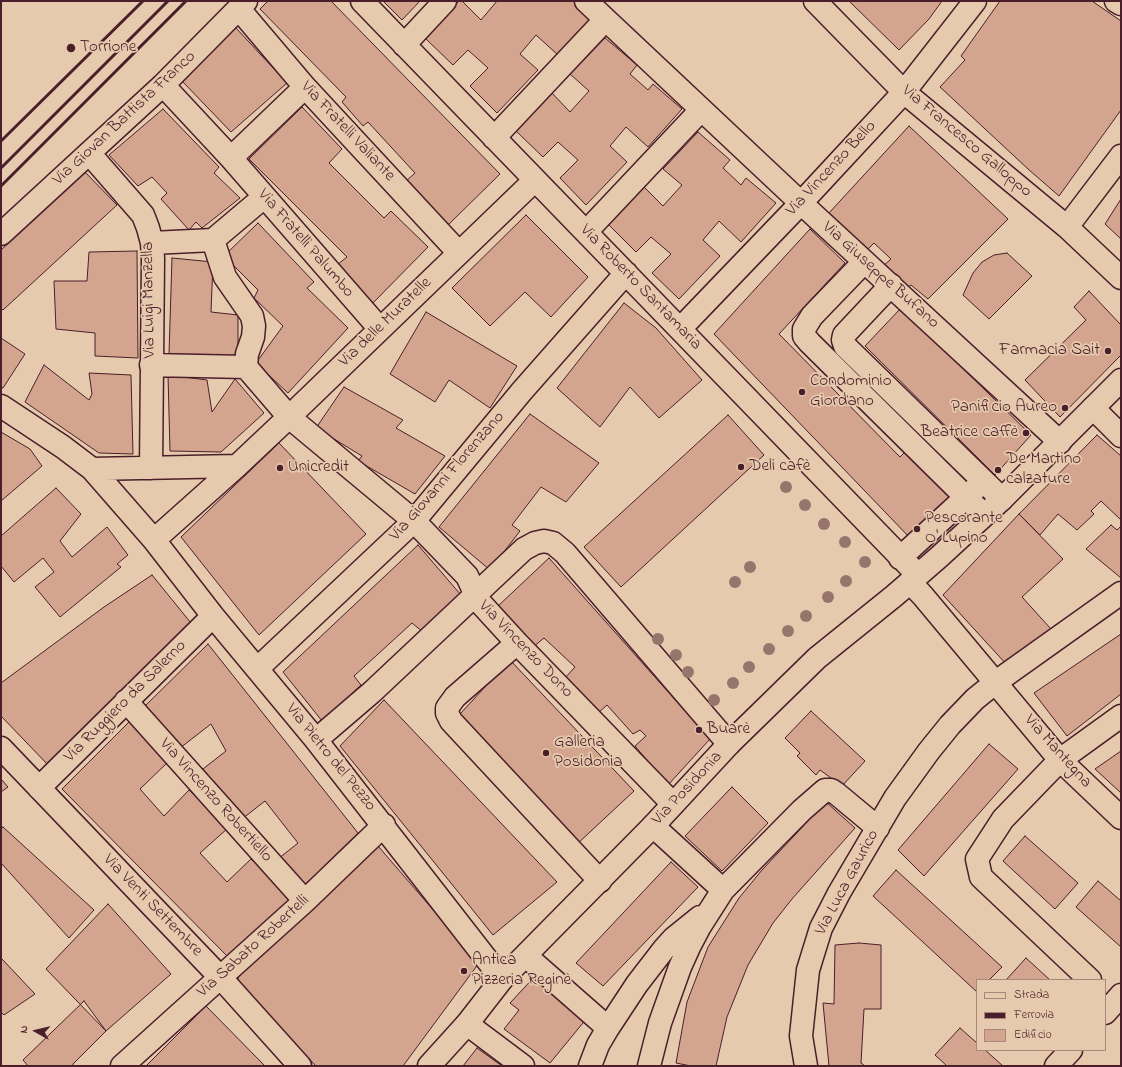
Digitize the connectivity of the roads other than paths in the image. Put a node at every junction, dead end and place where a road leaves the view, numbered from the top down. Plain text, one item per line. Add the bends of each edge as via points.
1 (362, 1) edge
2 (445, 1) edge
3 (586, 1) edge
4 (815, 1) edge
5 (975, 1) edge
6 (1116, 1) edge
7 (1121, 4) edge
8 (242, 5) edge
9 (606, 20) junction
10 (404, 45) junction
11 (163, 85) junction
12 (305, 87) junction
13 (904, 92) junction
14 (701, 110) junction
15 (494, 138) junction
16 (89, 153) junction
17 (1121, 156) edge
18 (231, 158) junction
19 (535, 180) junction
20 (264, 197) junction
21 (801, 203) junction
22 (1067, 226) junction
23 (586, 232) junction
24 (1, 234) edge
25 (213, 240) junction
26 (152, 243) junction
27 (458, 253) junction
28 (864, 262) junction
29 (626, 273) junction
30 (1121, 278) edge
31 (891, 285) junction
32 (380, 329) junction
33 (680, 329) junction
34 (151, 365) junction
35 (246, 367) junction
36 (1121, 380) edge
37 (1, 406) edge
38 (1093, 408) junction
39 (289, 417) junction
40 (1121, 436) edge
41 (1060, 442) junction
42 (237, 466) junction
43 (151, 468) junction
44 (92, 469) junction
45 (984, 480) junction
46 (966, 498) junction
47 (1002, 499) junction
48 (984, 515) junction
49 (414, 521) junction
50 (154, 540) junction
51 (900, 558) junction
52 (914, 579) junction
53 (474, 596) junction
54 (1118, 602) edge
55 (213, 616) junction
56 (517, 643) junction
57 (258, 668) junction
58 (996, 682) junction
59 (126, 701) junction
60 (1121, 716) edge
61 (316, 740) junction
62 (730, 744) junction
63 (1, 748) edge
64 (1060, 760) junction
65 (39, 788) junction
66 (673, 804) junction
67 (1121, 818) edge
68 (384, 825) junction
69 (653, 826) junction
70 (878, 828) junction
71 (600, 881) junction
72 (718, 898) junction
73 (305, 901) junction
74 (526, 956) junction
75 (220, 977) junction
76 (502, 979) junction
77 (1089, 979) edge
78 (467, 1024) junction
79 (608, 1028) junction
80 (801, 1036) junction
81 (1070, 1051) edge
82 (122, 1066) edge
83 (300, 1066) edge
84 (430, 1066) edge
85 (524, 1066) edge
86 (590, 1066) edge
87 (649, 1066) edge
88 (790, 1066) edge
89 (806, 1066) edge
90 (1056, 1066) edge

1 - 10 street, Via Roberto Santamaria
2 - 10 street
3 - 9 street, Via Giuseppe Bufano
4 - 13 street, Via Francesco Galloppo
5 - 13 street, Via Vincenzo Bello
6 - 7 street
8 - 11 street, Via Giovan Battista Franco
8 - 12 street, Via Fratelli Valiante
9 - 14 street, Via Giuseppe Bufano
9 - 15 street
10 - 15 street, Via Roberto Santamaria
11 - 16 street, Via Giovan Battista Franco
11 - 18 street, Via Fratelli Palumbo
12 - 18 street
12 - 27 street, Via Fratelli Valiante
13 - 21 street, Via Vincenzo Bello
13 - 22 street, Via Francesco Galloppo
14 - 21 street, Via Giuseppe Bufano
14 - 23 street
15 - 19 street, Via Roberto Santamaria
16 - 24 street, Via Giovan Battista Franco
16 - 26 street, Via Luigi Manzella via 143,215
17 - 22 street
18 - 20 street, Via Fratelli Palumbo
19 - 23 street, Via Roberto Santamaria
19 - 27 street, Via delle Muratelle
20 - 25 street
20 - 32 street, Via Fratelli Palumbo
21 - 28 street, Via Giuseppe Bufano
21 - 33 street, Via Vincenzo Bello
22 - 30 street, Via Francesco Galloppo
23 - 29 street, Via Roberto Santamaria
25 - 26 street
25 - 35 street via 225,277 252,316 253,337
26 - 34 street, Via Luigi Manzella
27 - 32 street, Via delle Muratelle
28 - 31 street, Via Giuseppe Bufano
28 - 46 street via 812,316 804,328 804,336
29 - 33 street, Via Roberto Santamaria
29 - 49 street, Via Giovanni Florenzano via 522,391
31 - 41 street, Via Giuseppe Bufano
31 - 45 street via 844,335 845,346
32 - 39 street, Via delle Muratelle
33 - 51 street, Via Roberto Santamaria
34 - 35 street
34 - 43 street, Via Luigi Manzella
35 - 39 street, Via Vincenzo Dono
36 - 38 street, Via Posidonia
37 - 44 street
38 - 40 street
38 - 41 street, Via Posidonia
39 - 42 street, Via delle Muratelle
39 - 49 street, Via Vincenzo Dono
41 - 47 street, Via Posidonia
42 - 43 street
42 - 50 street, Via delle Muratelle
43 - 44 street
44 - 50 street, Via Pietro del Pezzo
45 - 46 street
45 - 47 street
46 - 48 street
46 - 51 street
47 - 48 street, Via Posidonia
48 - 52 street, Via Posidonia
49 - 53 street, Via Vincenzo Dono via 467,576
49 - 57 street, Via Giovanni Florenzano
50 - 55 street, Via Pietro del Pezzo
51 - 52 street, Via Roberto Santamaria
52 - 58 street, Via Mantegna via 923,596
52 - 62 street, Via Posidonia via 817,658
53 - 56 street, Via Vincenzo Dono
53 - 61 street via 372,692
53 - 62 street via 524,549 544,541 553,544 565,553
54 - 58 street, Via Luca Gaurico
55 - 57 street, Via Pietro del Pezzo
55 - 59 street, Via Ruggiero da Salerno
56 - 66 street, Via Vincenzo Dono
56 - 71 street via 455,697 447,708 447,713
57 - 61 street, Via Pietro del Pezzo
58 - 64 street, Via Mantegna
58 - 70 street, Via Luca Gaurico via 950,725 905,783
59 - 65 street, Via Ruggiero da Salerno
59 - 73 street, Via Vincenzo Robertiello
60 - 64 street
61 - 68 street, Via Pietro del Pezzo
62 - 66 street, Via Posidonia
63 - 65 street, Via Venti Settembre
64 - 67 street, Via Mantegna
64 - 77 street via 1003,819 977,859 981,877
65 - 75 street, Via Venti Settembre
66 - 69 street, Via Posidonia
68 - 73 street, Via Sabato Robertelli
68 - 76 street, Via Pietro del Pezzo
69 - 71 street, Via Posidonia
69 - 72 street
70 - 72 street via 837,794 825,790 802,810
70 - 80 street, Via Luca Gaurico via 821,928 808,970
71 - 74 street, Via Posidonia
72 - 79 street via 664,949
72 - 87 street via 680,967 660,1023
73 - 75 street, Via Sabato Robertelli
74 - 76 street, Via Posidonia
74 - 79 street via 552,973
75 - 82 street, Via Sabato Robertelli
75 - 83 street, Via Venti Settembre
76 - 78 street, Via Posidonia
78 - 84 street, Via Posidonia
78 - 85 street
79 - 86 street
80 - 88 street, Via Luca Gaurico
80 - 89 street, Via Luca Gaurico
81 - 90 street

